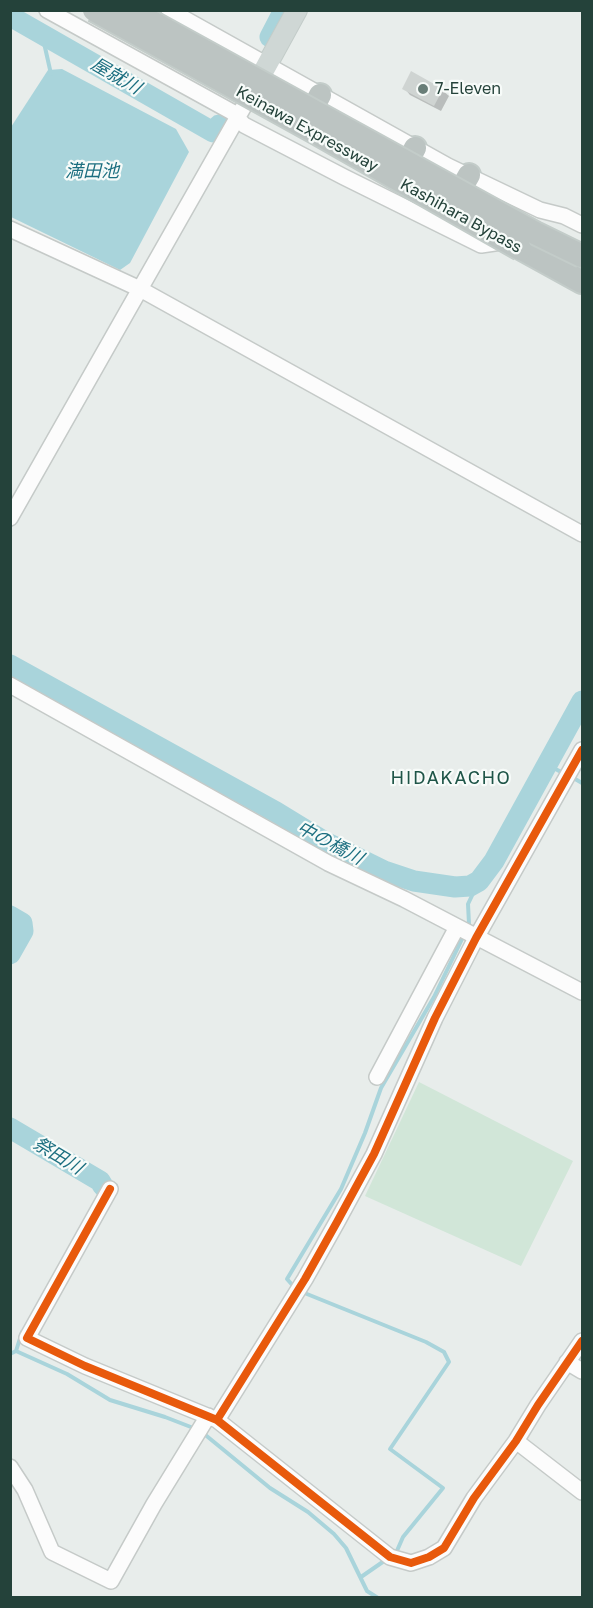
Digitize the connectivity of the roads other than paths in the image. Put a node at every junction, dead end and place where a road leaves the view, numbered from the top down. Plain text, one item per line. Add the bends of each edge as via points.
1 (47, 10) edge
2 (87, 10) edge
3 (94, 10) edge
4 (130, 10) edge
5 (135, 10) edge
6 (169, 10) edge
7 (297, 10) edge
8 (263, 72) junction
9 (243, 109) junction
10 (465, 182) junction
11 (582, 225) edge
12 (10, 229) edge
13 (521, 241) junction
14 (582, 256) edge
15 (582, 285) edge
16 (140, 289) junction
17 (10, 518) edge
18 (582, 534) edge
19 (10, 685) edge
20 (576, 765) edge
21 (466, 932) junction
22 (582, 992) edge
23 (425, 1012) junction
24 (377, 1077) dead end
25 (110, 1189) dead end
26 (582, 1341) edge
27 (567, 1362) junction
28 (582, 1371) edge
29 (212, 1418) junction
30 (516, 1441) junction
31 (10, 1467) edge
32 (582, 1492) edge

1 - 9 street via 232,112
2 - 9 highway, Kashihara Bypass
3 - 13 highway, Keinawa Expressway, bridge
4 - 13 highway, Keinawa Expressway, bridge
5 - 8 highway, Kashihara Bypass
6 - 8 street
7 - 8 main road
8 - 9 main road
8 - 10 highway, Kashihara Bypass
9 - 13 highway, Kashihara Bypass
9 - 16 street
10 - 11 street
10 - 14 highway, Kashihara Bypass
12 - 16 street
13 - 14 highway, bridge
13 - 15 highway
16 - 17 street
16 - 18 street
19 - 21 street via 328,863
20 - 21 street
21 - 22 street
21 - 23 street
21 - 23 street
23 - 24 street
23 - 29 street via 364,1173 305,1279
25 - 29 street via 27,1338
26 - 27 street
27 - 28 street
27 - 30 street
29 - 30 street via 390,1557 411,1563 444,1548 474,1498
29 - 31 street via 154,1504 111,1581 52,1552 25,1490
30 - 32 street

